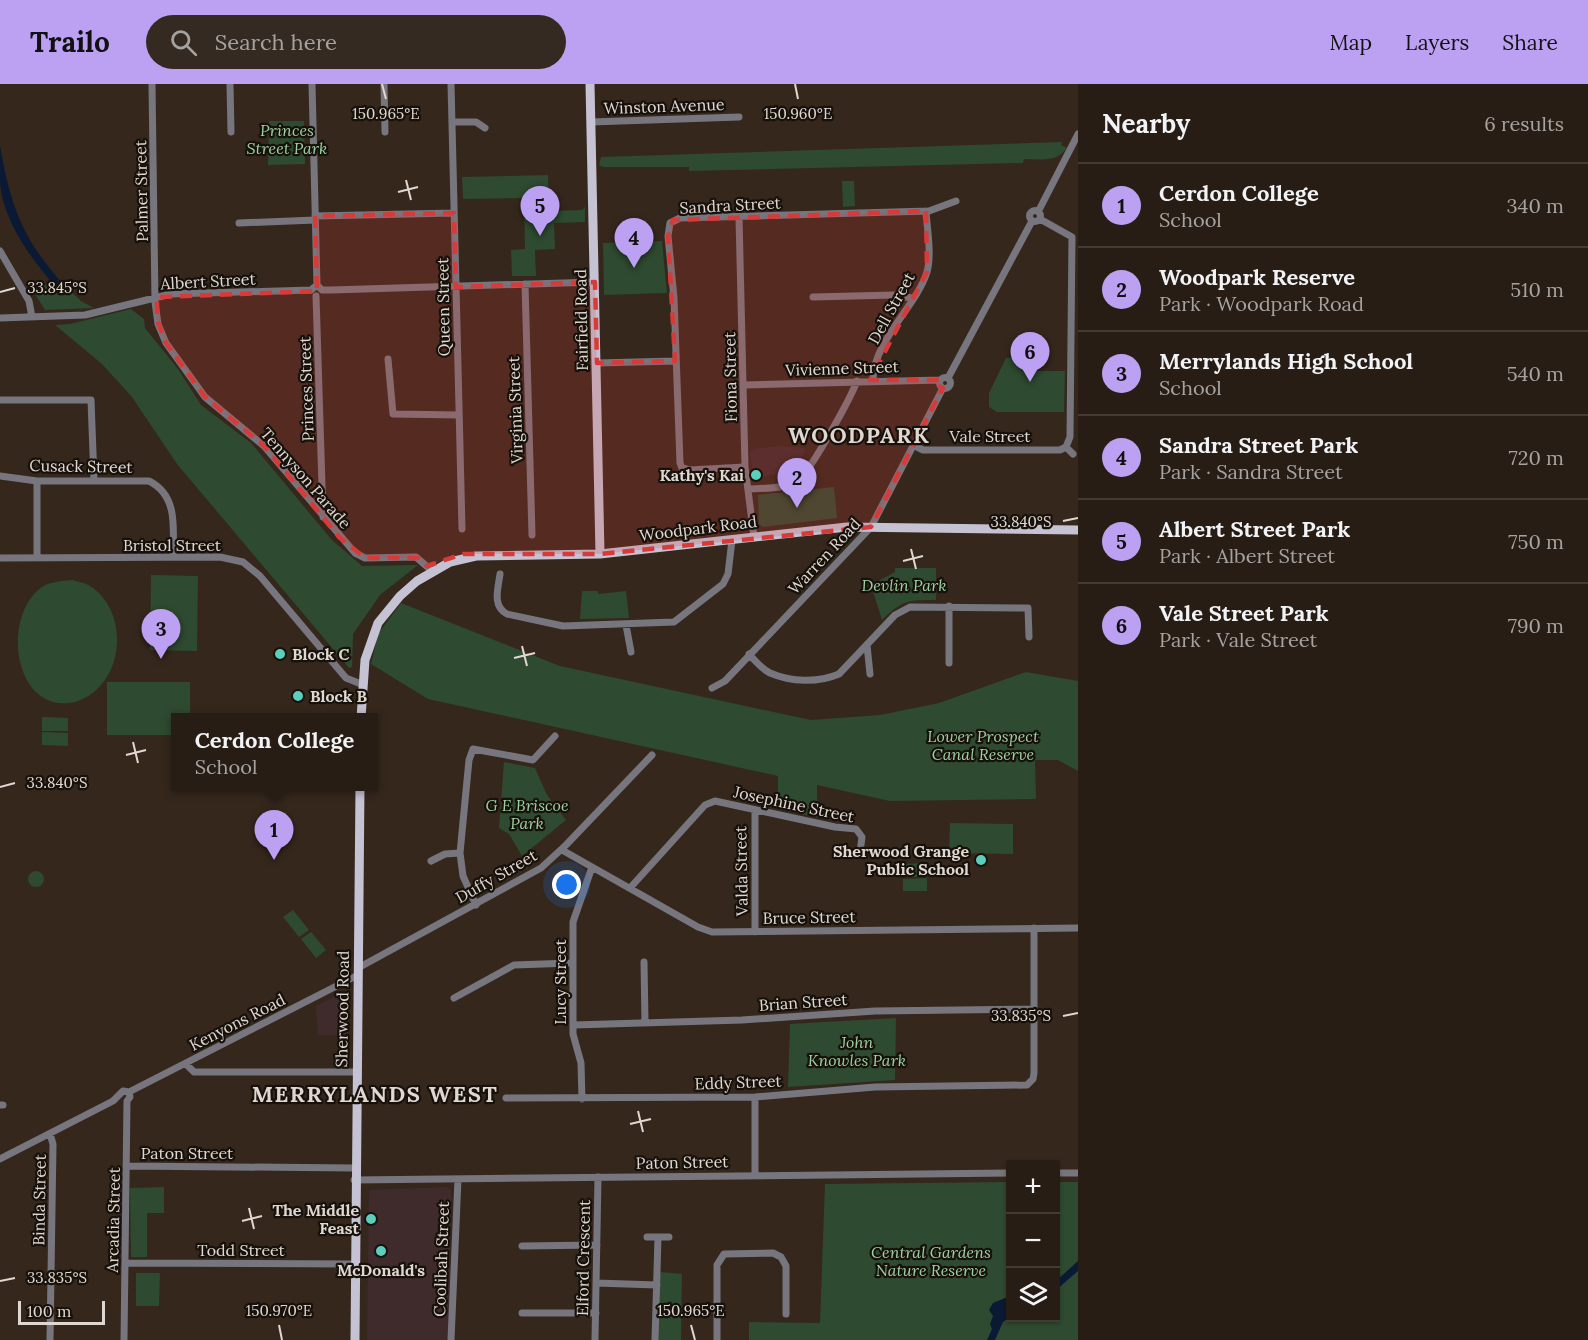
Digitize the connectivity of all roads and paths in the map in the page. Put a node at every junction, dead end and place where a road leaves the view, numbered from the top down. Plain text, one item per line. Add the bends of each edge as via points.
1 (152, 84) edge
2 (230, 84) edge
3 (312, 84) edge
4 (384, 84) edge
5 (451, 84) edge
6 (590, 84) edge
7 (739, 117) dead end
8 (452, 122) junction
9 (591, 122) junction
10 (485, 128) dead end
11 (231, 132) dead end
12 (385, 132) dead end
13 (1078, 134) edge
14 (956, 201) dead end
15 (926, 211) junction
16 (454, 213) junction
17 (739, 217) junction
18 (1037, 217) junction
19 (315, 218) junction
20 (239, 223) dead end
21 (0, 251) edge
22 (595, 282) junction
23 (525, 284) junction
24 (456, 287) junction
25 (317, 290) junction
26 (157, 297) junction
27 (813, 297) dead end
28 (912, 298) junction
29 (32, 317) junction
30 (0, 318) edge
31 (388, 359) dead end
32 (675, 361) junction
33 (597, 363) junction
34 (944, 379) junction
35 (873, 380) junction
36 (857, 381) junction
37 (744, 385) junction
38 (0, 400) edge
39 (459, 415) junction
40 (913, 445) junction
41 (1066, 447) junction
42 (1072, 454) dead end
43 (746, 467) junction
44 (0, 476) edge
45 (94, 480) junction
46 (37, 481) junction
47 (749, 489) junction
48 (324, 518) junction
49 (871, 527) junction
50 (462, 529) dead end
51 (1078, 530) edge
52 (532, 535) dead end
53 (754, 537) junction
54 (732, 540) junction
55 (600, 554) junction
56 (173, 557) junction
57 (0, 558) edge
58 (37, 558) junction
59 (429, 568) junction
60 (500, 574) dead end
61 (949, 606) junction
62 (626, 625) junction
63 (1029, 637) dead end
64 (867, 645) junction
65 (632, 652) dead end
66 (749, 654) junction
67 (949, 663) dead end
68 (870, 674) dead end
69 (361, 684) junction
70 (712, 688) dead end
71 (361, 713) edge
72 (555, 736) dead end
73 (652, 755) dead end
74 (360, 791) edge
75 (755, 810) junction
76 (562, 850) junction
77 (860, 852) dead end
78 (460, 853) junction
79 (430, 861) dead end
80 (592, 867) junction
81 (630, 888) junction
82 (476, 904) junction
83 (1034, 928) junction
84 (1078, 928) edge
85 (755, 932) junction
86 (644, 962) dead end
87 (572, 963) junction
88 (358, 972) junction
89 (454, 998) dead end
90 (1034, 1009) junction
91 (645, 1023) junction
92 (573, 1025) junction
93 (186, 1064) junction
94 (356, 1072) junction
95 (129, 1092) junction
96 (119, 1097) junction
97 (755, 1097) junction
98 (506, 1098) dead end
99 (582, 1099) junction
100 (127, 1101) junction
101 (50, 1134) junction
102 (0, 1159) edge
103 (128, 1166) junction
104 (354, 1168) junction
105 (1006, 1173) edge
106 (1060, 1173) edge
107 (1078, 1173) edge
108 (755, 1174) junction
109 (598, 1177) junction
110 (458, 1179) junction
111 (354, 1180) junction
112 (647, 1237) dead end
113 (658, 1237) junction
114 (669, 1238) dead end
115 (597, 1245) junction
116 (522, 1246) dead end
117 (126, 1263) junction
118 (356, 1264) junction
119 (596, 1283) junction
120 (657, 1285) junction
121 (522, 1313) dead end
122 (596, 1313) junction
123 (786, 1314) dead end
124 (50, 1340) edge
125 (124, 1340) edge
126 (355, 1340) edge
127 (451, 1340) edge
128 (595, 1340) edge
129 (656, 1340) edge
130 (717, 1340) edge

1 - 26 street, Palmer Street
2 - 11 street
3 - 19 street, Princes Street
4 - 12 street
5 - 8 street, Queen Street
6 - 9 main road, Fairfield Road
7 - 9 street, Winston Avenue
8 - 10 street via 476,122
8 - 16 street, Queen Street
9 - 22 main road, Fairfield Road
13 - 18 street
14 - 15 street, Sandra Street
15 - 17 street, Sandra Street
15 - 28 street, Dell Street via 927,268
16 - 19 street
16 - 24 street, Queen Street
17 - 32 street, Sandra Street via 680,218 670,223
17 - 37 street, Fiona Street
18 - 34 street
18 - 41 street via 1072,237 1070,436
19 - 20 street
19 - 25 street, Princes Street
21 - 29 street via 29,301
22 - 23 street, Albert Street
22 - 33 main road, Fairfield Road
23 - 24 street, Albert Street
23 - 52 street, Virginia Street
24 - 25 street, Albert Street
24 - 39 street, Queen Street
25 - 26 street, Albert Street
25 - 48 street, Princes Street
26 - 29 street, Albert Street via 85,315
26 - 48 street, Tennyson Parade via 157,320 166,343 205,397 264,446
27 - 28 street
28 - 35 street, Dell Street via 886,341
29 - 30 street, Albert Street
31 - 39 street via 393,414
32 - 33 street
32 - 43 street, Sandra Street via 682,468
33 - 55 main road, Fairfield Road
34 - 35 street, Vivienne Street
34 - 40 street, Warren Road
35 - 36 street, Vivienne Street
36 - 37 street, Vivienne Street
36 - 47 street via 801,479 787,485
37 - 43 street, Fiona Street
38 - 45 street via 91,400
39 - 50 street, Queen Street
40 - 41 street, Vale Street via 923,450
40 - 49 street, Warren Road
41 - 42 street
43 - 47 street, Fiona Street
44 - 46 street, Cusack Street
45 - 46 street, Cusack Street
45 - 56 street, Cusack Street via 153,484 171,503
46 - 58 street
47 - 53 street, Fiona Street
48 - 59 street, Tennyson Parade via 347,545 365,558 416,557
49 - 51 main road, Woodpark Road
49 - 53 main road, Woodpark Road
49 - 66 street, Warren Road
53 - 54 main road, Woodpark Road
54 - 55 main road, Woodpark Road
54 - 62 street via 728,574 719,588 674,622
55 - 59 main road, Woodpark Road via 476,556
56 - 58 street, Bristol Street
56 - 69 street, Bristol Street via 220,557 249,566 346,678
57 - 58 street, Bristol Street
59 - 69 main road via 374,625 359,659
60 - 62 street via 497,602 507,614 563,626
61 - 63 street via 1028,608
61 - 64 street via 902,609
61 - 67 street
62 - 65 street
64 - 66 street via 839,674 815,680 770,673
64 - 68 street
66 - 70 street, Warren Road via 722,683
69 - 71 main road
72 - 78 street via 538,757 529,761 474,749 469,760
73 - 76 street, Duffy Street
74 - 88 main road, Sherwood Road
75 - 77 street, Josephine Street via 856,829 862,837
75 - 81 street, Josephine Street via 718,802 707,804
75 - 85 street, Valda Street
76 - 80 street, Bruce Street
76 - 82 street, Duffy Street via 538,870
78 - 79 street
78 - 82 street via 463,876
80 - 81 street, Bruce Street
80 - 87 street, Lucy Street via 573,922
81 - 85 street, Bruce Street via 707,931
82 - 88 street, Duffy Street
83 - 84 street, Bruce Street
83 - 85 street, Bruce Street
83 - 90 street, Eddy Street
86 - 91 street
87 - 89 street via 514,964
87 - 92 street, Lucy Street
88 - 93 street, Kenyons Road
88 - 94 main road, Sherwood Road
90 - 91 street, Brian Street via 875,1011
90 - 97 street, Eddy Street via 1034,1077 1027,1085 875,1087
91 - 92 street, Brian Street
92 - 99 street, Lucy Street via 581,1062
93 - 94 street via 194,1072
93 - 95 street, Kenyons Road
94 - 104 main road, Sherwood Road
95 - 96 street via 123,1091
95 - 100 street
96 - 100 street
96 - 101 street
97 - 99 street, Eddy Street
97 - 108 street
98 - 99 street, Eddy Street
100 - 103 street, Arcadia Street
101 - 102 street
101 - 124 street, Binda Street
103 - 104 street, Paton Street
103 - 117 street, Arcadia Street
104 - 111 main road, Sherwood Road
105 - 108 street, Paton Street
106 - 107 street
108 - 109 street, Paton Street
109 - 110 street, Paton Street
109 - 115 street, Elford Crescent
110 - 111 street, Paton Street
110 - 127 street, Coolibah Street
111 - 118 main road, Sherwood Road
112 - 113 street
113 - 114 street
113 - 120 street
115 - 116 street
115 - 119 street, Elford Crescent
117 - 118 street, Todd Street
117 - 125 street, Arcadia Street
118 - 126 main road, Sherwood Road
119 - 120 street
119 - 122 street, Elford Crescent
120 - 129 street
121 - 122 street
122 - 128 street, Elford Crescent
123 - 130 street via 785,1256 718,1256

